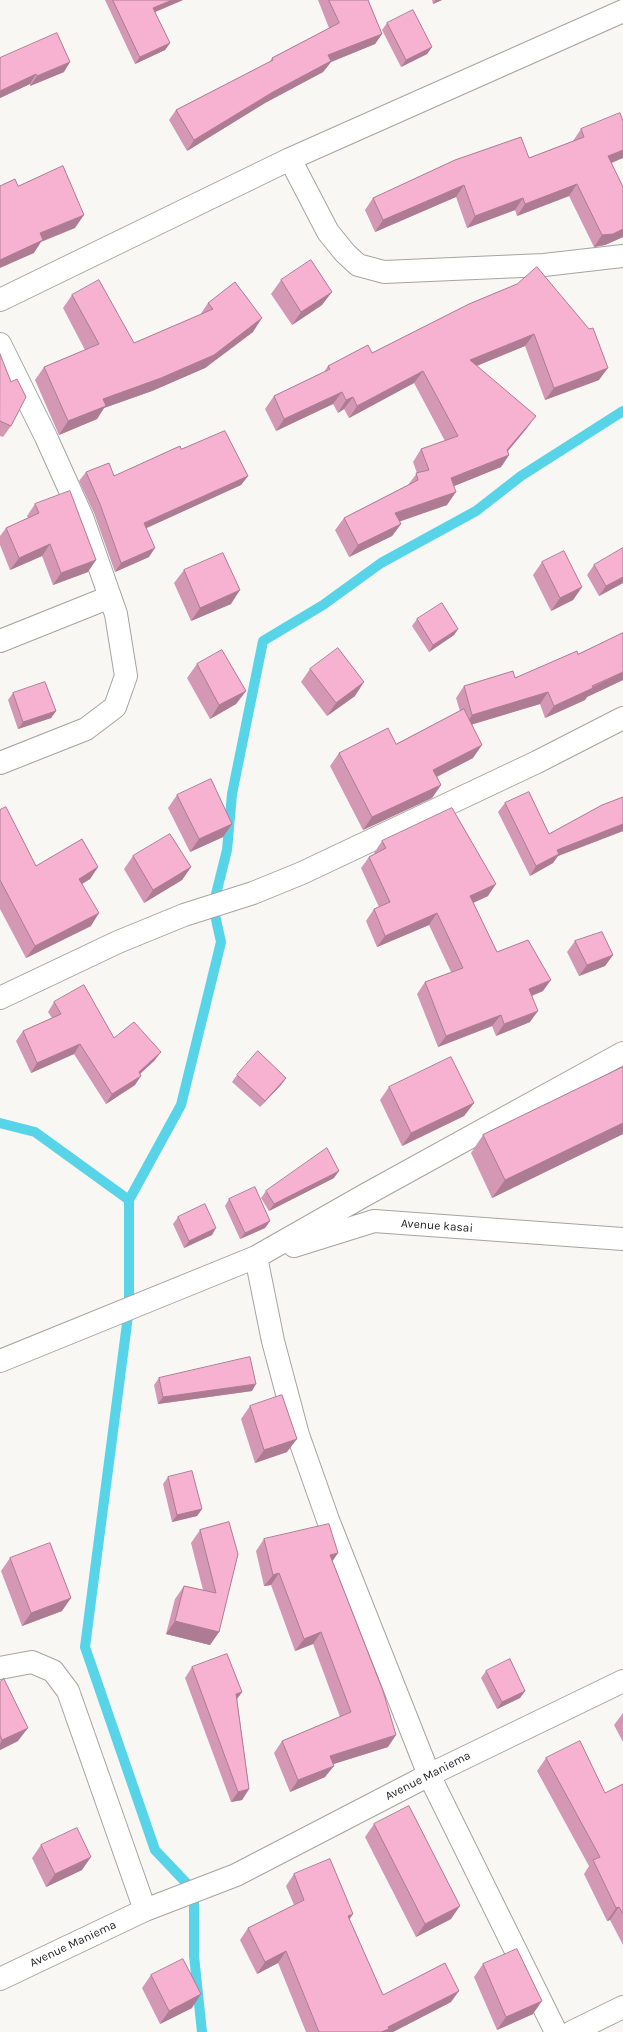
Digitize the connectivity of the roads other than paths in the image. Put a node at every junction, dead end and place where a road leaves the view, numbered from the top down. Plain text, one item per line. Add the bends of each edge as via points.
1 (623, 11) edge
2 (290, 159) junction
3 (623, 256) edge
4 (0, 300) edge
5 (0, 344) edge
6 (110, 597) junction
7 (0, 641) edge
8 (623, 718) edge
9 (0, 763) edge
10 (0, 998) edge
11 (623, 1053) edge
12 (623, 1239) edge
13 (256, 1257) junction
14 (0, 1361) edge
15 (0, 1668) edge
16 (623, 1681) edge
17 (429, 1775) junction
18 (145, 1910) junction
19 (0, 1979) edge
20 (623, 2007) edge
21 (556, 2032) edge
22 (572, 2032) edge

1 - 2 street
2 - 3 street via 328,232 358,265 384,272 544,265
2 - 4 street
5 - 6 street via 82,517
6 - 7 street
6 - 9 street via 116,614 126,676 115,707 86,729
8 - 10 street via 302,873 125,939
11 - 13 street
12 - 13 street, Avenue kasai via 374,1221
13 - 14 street
13 - 17 street via 273,1341 298,1435 328,1520
15 - 18 street via 32,1662 53,1671 68,1692
16 - 17 street, Avenue Maniema
17 - 18 street, Avenue Maniema via 236,1876
17 - 21 street
18 - 19 street, Avenue Maniema
20 - 22 street

